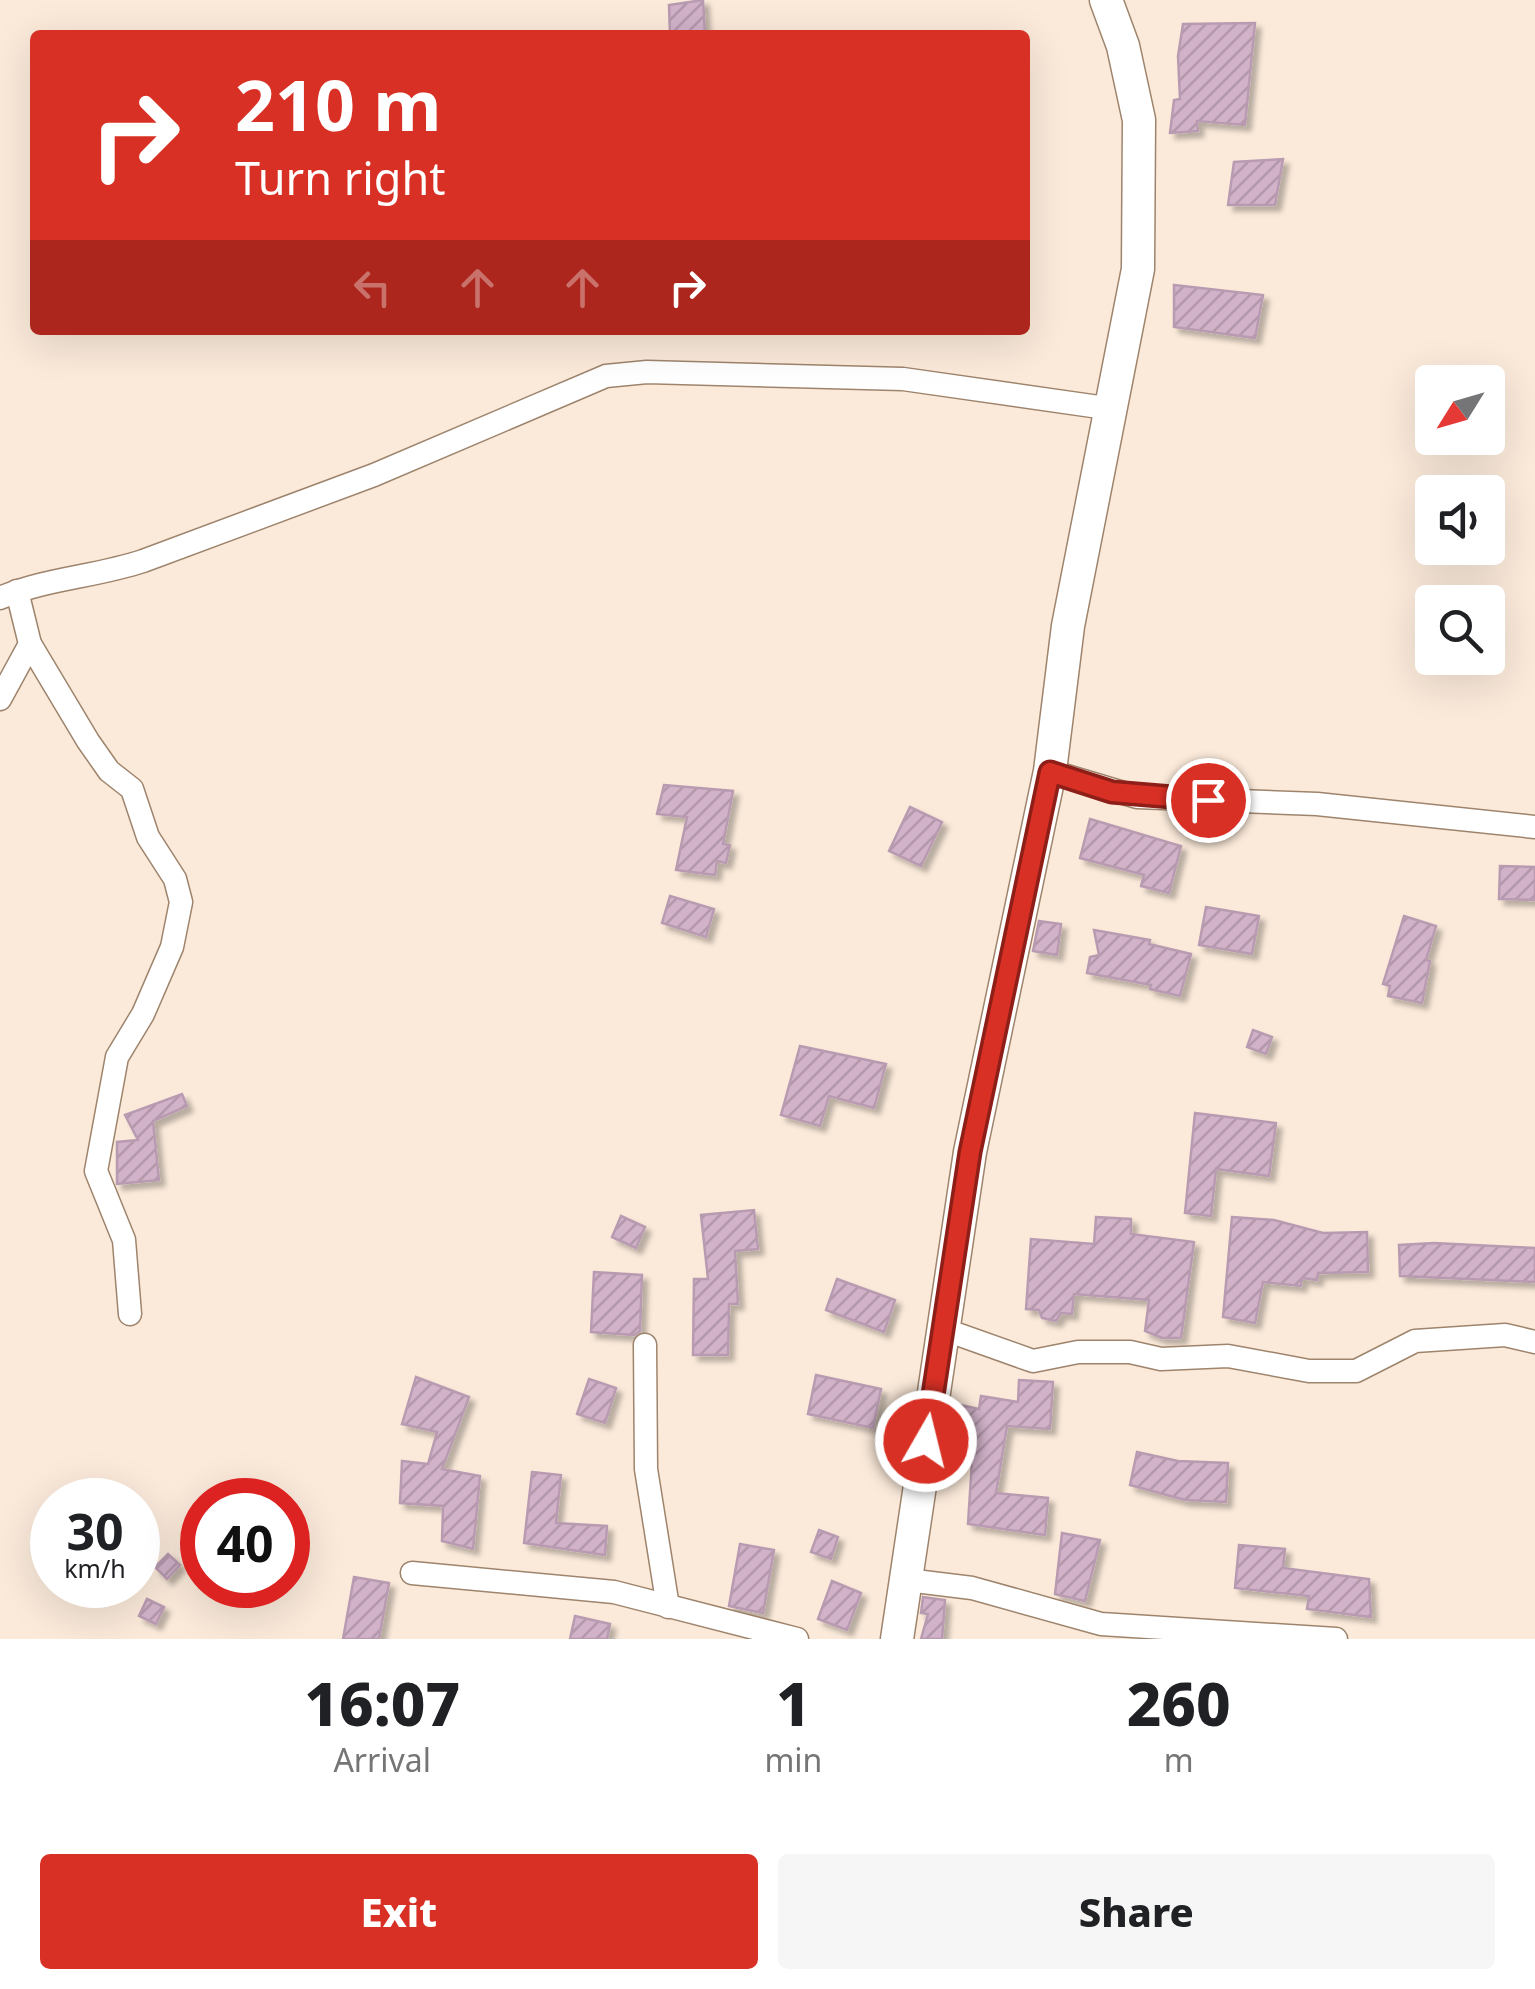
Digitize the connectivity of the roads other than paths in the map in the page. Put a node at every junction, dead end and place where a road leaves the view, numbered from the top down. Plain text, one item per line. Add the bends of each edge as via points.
1 (1106, 0) edge
2 (1113, 409) junction
3 (8, 594) edge
4 (30, 644) junction
5 (0, 700) edge
6 (1050, 772) junction
7 (1535, 827) edge
8 (130, 1314) dead end
9 (941, 1337) junction
10 (1535, 1342) edge
11 (645, 1345) dead end
12 (412, 1573) dead end
13 (908, 1580) junction
14 (668, 1606) junction
15 (797, 1639) edge
16 (897, 1639) edge
17 (1336, 1639) edge

1 - 2 street via 1140,120 1142,206
2 - 3 street via 903,379 606,376 374,475 143,561
2 - 6 street via 1068,626
3 - 4 street
4 - 5 street
4 - 8 street via 109,771 132,789 181,902 172,947 117,1057 96,1171 124,1240
6 - 7 street via 1137,796 1317,804
6 - 9 street via 988,1052
9 - 10 street via 957,1334 1033,1361 1130,1352 1161,1359 1228,1356 1308,1371 1356,1370 1415,1341 1504,1335
9 - 13 street
11 - 14 street via 646,1468
12 - 14 street via 597,1590
13 - 16 street
13 - 17 street via 972,1588 1102,1624
14 - 15 street

